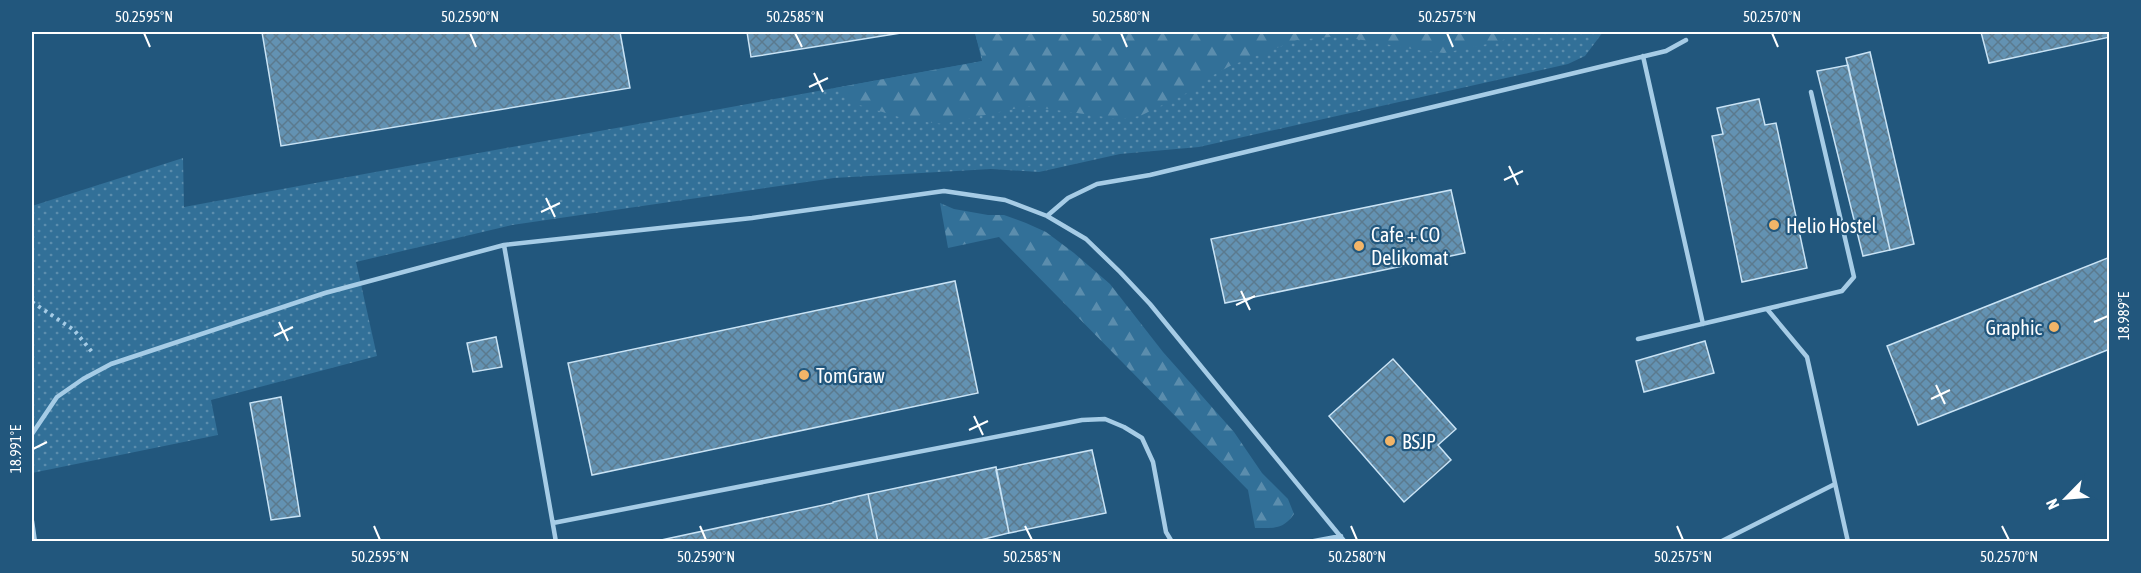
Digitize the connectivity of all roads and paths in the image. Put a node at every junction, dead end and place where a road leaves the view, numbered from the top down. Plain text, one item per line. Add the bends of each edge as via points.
1 (1686, 40) dead end
2 (1643, 56) junction
3 (1811, 92) dead end
4 (1047, 216) junction
5 (504, 245) junction
6 (32, 302) edge
7 (1767, 309) junction
8 (1703, 324) junction
9 (1638, 339) dead end
10 (111, 364) junction
11 (32, 434) edge
12 (1835, 484) junction
13 (32, 521) edge
14 (553, 523) junction
15 (1341, 536) junction
16 (35, 542) edge
17 (556, 542) edge
18 (1172, 542) edge
19 (1309, 542) edge
20 (1345, 542) edge
21 (1720, 542) edge
22 (1848, 542) edge

1 - 2 lane via 1666,51
2 - 4 lane via 1150,175 1097,184 1068,198
2 - 8 lane
3 - 7 lane via 1854,277 1842,291
4 - 5 lane via 1005,200 944,191 752,218
4 - 15 lane via 1086,239 1150,304
5 - 10 lane via 325,293
5 - 14 lane
6 - 10 path via 74,330 90,351
7 - 8 lane
7 - 12 lane via 1807,357
8 - 9 lane
10 - 11 lane via 57,397
12 - 21 lane
12 - 22 lane
13 - 16 lane
14 - 17 lane
14 - 18 lane via 1082,420 1105,419 1142,438 1153,462 1166,532
15 - 19 lane
15 - 20 lane

